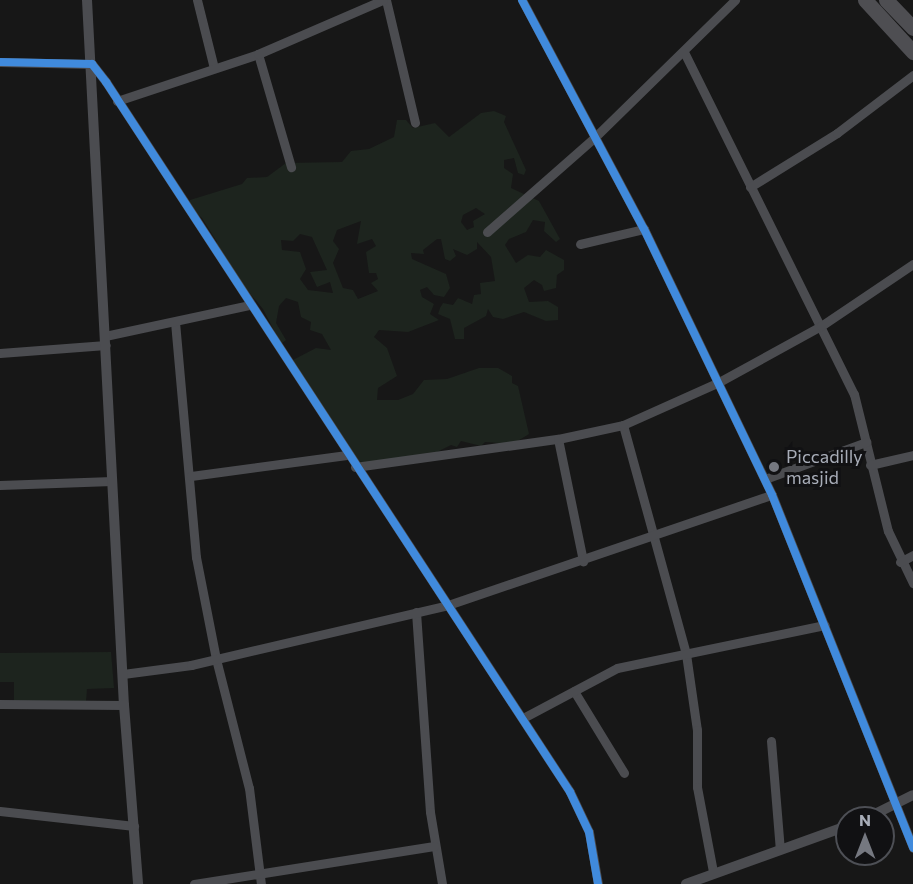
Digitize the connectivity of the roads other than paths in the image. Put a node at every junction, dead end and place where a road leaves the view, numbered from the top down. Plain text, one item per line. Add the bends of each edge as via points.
1 (87, 0) edge
2 (197, 0) edge
3 (384, 0) edge
4 (522, 0) edge
5 (734, 0) edge
6 (865, 0) edge
7 (887, 1) edge
8 (876, 12) junction
9 (913, 28) edge
10 (684, 52) junction
11 (913, 52) edge
12 (258, 54) junction
13 (0, 62) edge
14 (92, 64) junction
15 (214, 68) junction
16 (913, 75) edge
17 (117, 101) junction
18 (415, 123) dead end
19 (593, 139) junction
20 (291, 167) dead end
21 (750, 187) junction
22 (644, 229) junction
23 (487, 232) dead end
24 (580, 244) dead end
25 (913, 264) edge
26 (249, 306) junction
27 (175, 322) junction
28 (821, 326) junction
29 (105, 341) junction
30 (0, 353) edge
31 (719, 382) junction
32 (624, 425) junction
33 (558, 440) junction
34 (866, 442) junction
35 (347, 455) junction
36 (913, 455) edge
37 (870, 465) junction
38 (355, 467) junction
39 (191, 476) junction
40 (765, 479) junction
41 (112, 481) junction
42 (0, 485) edge
43 (772, 495) junction
44 (655, 537) junction
45 (913, 555) edge
46 (583, 561) junction
47 (900, 562) junction
48 (913, 583) edge
49 (448, 605) junction
50 (416, 612) junction
51 (825, 625) junction
52 (686, 654) junction
53 (216, 659) junction
54 (123, 674) junction
55 (574, 692) junction
56 (0, 704) edge
57 (124, 705) junction
58 (523, 718) junction
59 (771, 741) dead end
60 (624, 773) dead end
61 (913, 795) edge
62 (898, 804) junction
63 (894, 806) edge
64 (0, 811) edge
65 (134, 826) junction
66 (835, 830) edge
67 (434, 846) junction
68 (913, 848) edge
69 (780, 850) junction
70 (259, 871) junction
71 (713, 872) junction
72 (138, 884) edge
73 (194, 884) edge
74 (261, 884) edge
75 (442, 884) edge
76 (598, 884) edge
77 (686, 884) edge

1 - 14 street
2 - 15 street
3 - 12 street
3 - 18 street
4 - 19 street
5 - 10 street
6 - 8 highway
7 - 8 highway
7 - 9 highway
8 - 11 highway
10 - 19 street
10 - 21 street
12 - 15 street
12 - 20 street
13 - 14 street
14 - 17 street
14 - 29 street
15 - 17 street
16 - 21 street via 837,133
17 - 26 street
19 - 22 street
19 - 23 street
21 - 28 street
22 - 24 street
22 - 31 street
25 - 28 street
26 - 27 street
26 - 35 street
27 - 29 street
27 - 39 street
28 - 31 street
28 - 34 street via 854,394
29 - 30 street
29 - 41 street
31 - 32 street
31 - 40 street
32 - 33 street
32 - 44 street
33 - 38 street
33 - 46 street
34 - 37 street
34 - 40 street
35 - 38 street
35 - 39 street
36 - 37 street
37 - 47 street
38 - 49 street
39 - 53 street via 196,557
40 - 43 street
41 - 42 street
41 - 54 street
43 - 44 street
43 - 51 street
44 - 46 street
44 - 52 street
45 - 47 street
46 - 49 street
47 - 48 street
49 - 50 street
49 - 58 street
50 - 53 street
50 - 67 street
51 - 52 street
51 - 62 street
52 - 55 street via 617,668
52 - 71 street via 697,730 697,787
53 - 54 street
53 - 70 street via 245,767
54 - 57 street
55 - 58 street
55 - 60 street
56 - 57 street
57 - 65 street
58 - 76 street via 570,792 584,822
59 - 69 street
61 - 62 street
62 - 63 street
62 - 68 street
64 - 65 street
65 - 72 street
66 - 69 street
67 - 70 street
67 - 75 street
69 - 71 street
70 - 73 street
70 - 74 street
71 - 77 street

